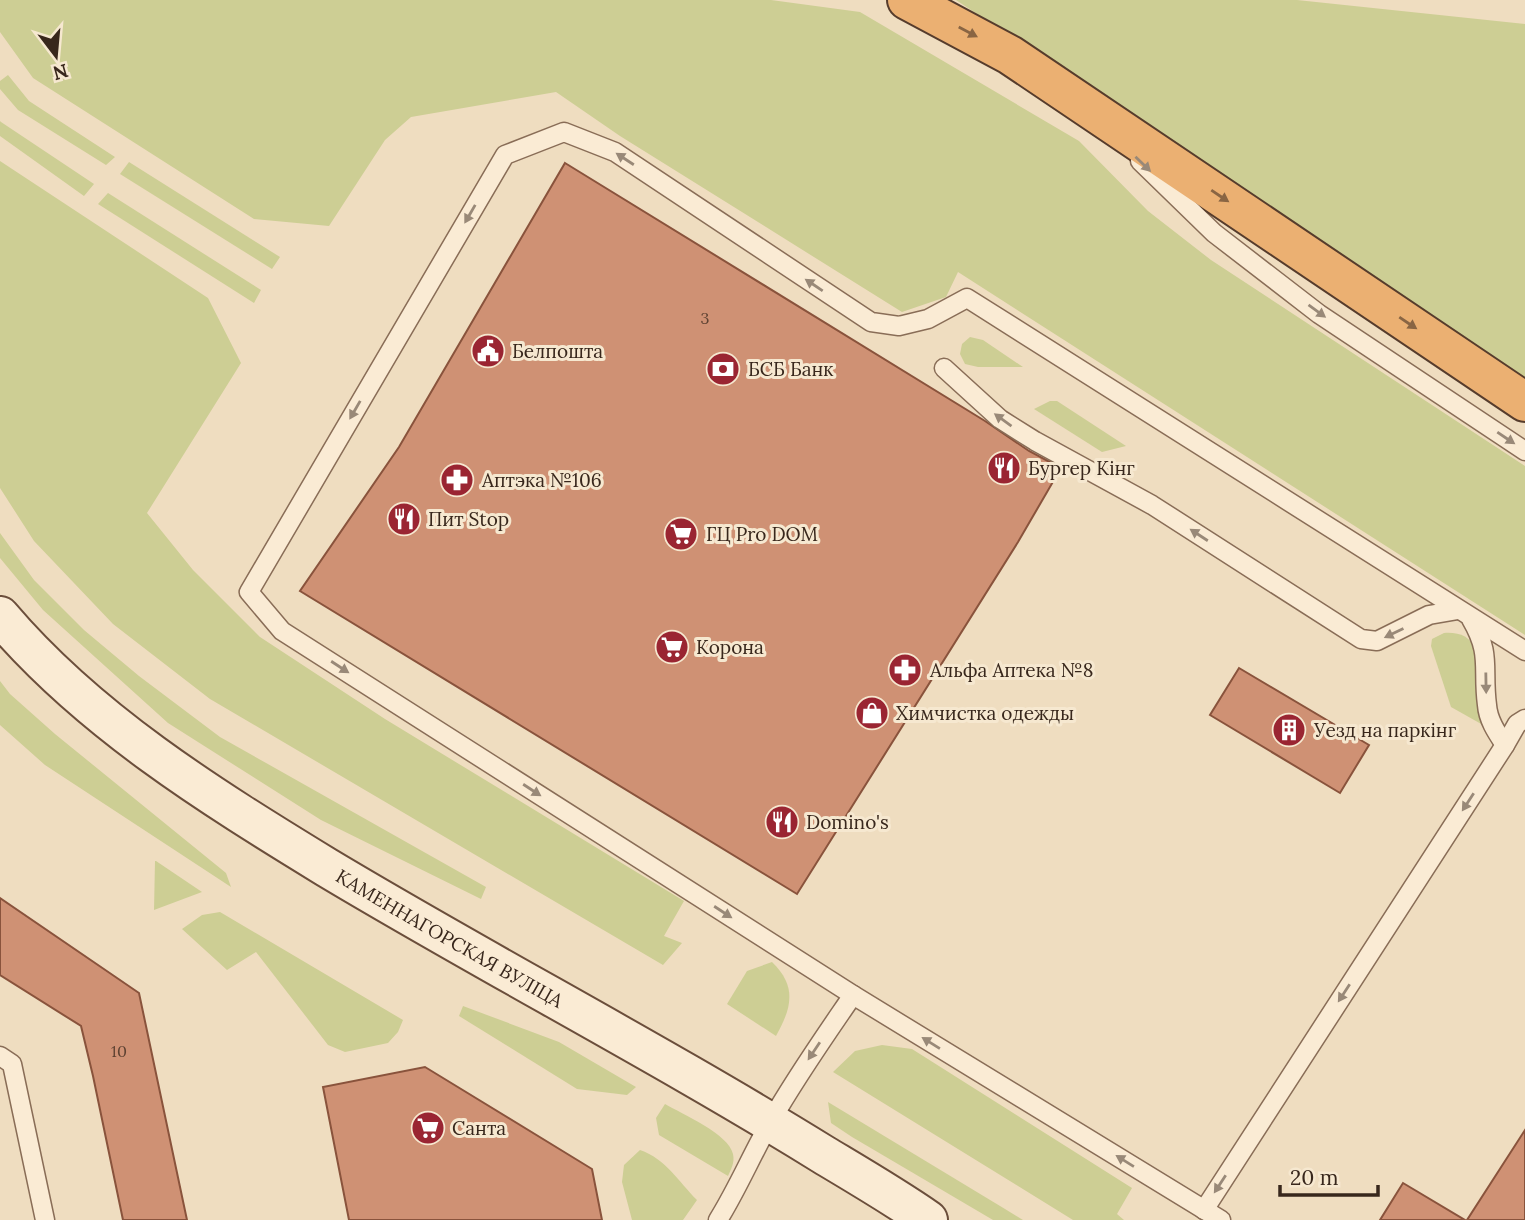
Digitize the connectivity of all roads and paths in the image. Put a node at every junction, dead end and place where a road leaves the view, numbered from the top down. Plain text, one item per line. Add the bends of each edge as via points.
1 (908, 0) edge
2 (1077, 100) junction
3 (944, 368) dead end
4 (1525, 402) edge
5 (1525, 451) edge
6 (1464, 614) junction
7 (0, 616) edge
8 (1525, 651) edge
9 (1525, 719) edge
10 (1505, 745) junction
11 (853, 995) junction
12 (0, 1056) edge
13 (771, 1122) junction
14 (1204, 1210) junction
15 (44, 1220) edge
16 (718, 1220) edge
17 (928, 1220) edge
18 (1221, 1220) edge

1 -> 2 highway via 1010,55
2 -> 4 highway
2 -> 5 lane via 1214,233 1319,313
6 -> 3 lane via 1429,615 1377,641 1361,639 1152,505 1000,419
6 - 8 lane
6 -> 10 lane via 1480,635 1486,654 1487,706
6 -> 11 lane via 967,298 928,319 899,326 871,322 615,152 564,132 505,155 249,592 282,631
7 - 13 main road, КАМЕННАГОРСКАЯ ВУЛІЦА via 89,705 197,784 436,933
9 - 10 lane
10 -> 14 lane
11 -> 13 lane
14 -> 11 lane
12 - 15 lane via 12,1064
13 - 16 lane
13 - 17 main road, КАМЕННАГОРСКАЯ ВУЛІЦА
14 - 18 lane

